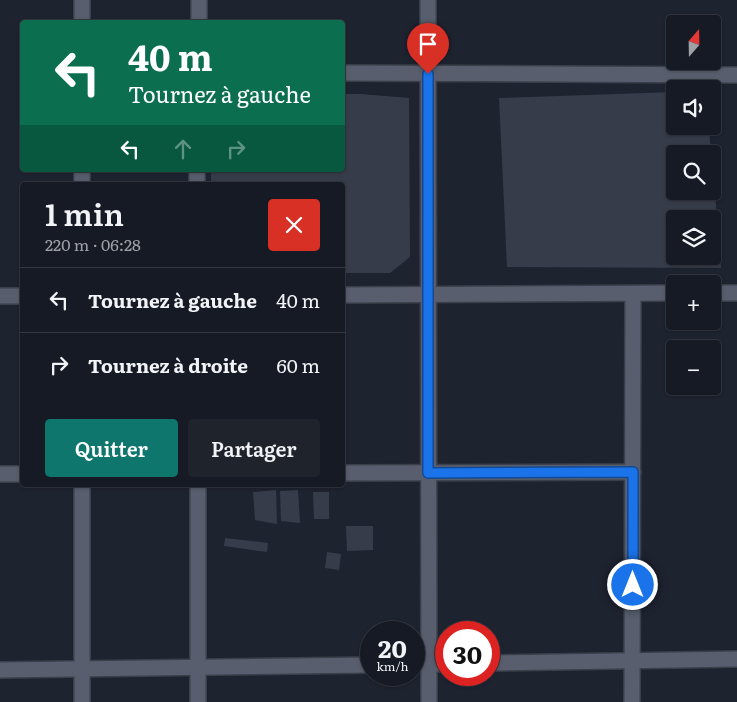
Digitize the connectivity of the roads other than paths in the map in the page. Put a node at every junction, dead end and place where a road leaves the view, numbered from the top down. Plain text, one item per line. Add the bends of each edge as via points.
1 (82, 0) edge
2 (199, 0) edge
3 (428, 0) edge
4 (82, 20) edge
5 (199, 20) edge
6 (345, 73) edge
7 (428, 74) junction
8 (737, 75) edge
9 (721, 293) edge
10 (737, 293) edge
11 (429, 294) junction
12 (633, 294) junction
13 (666, 294) edge
14 (345, 295) edge
15 (0, 296) edge
16 (20, 296) edge
17 (633, 472) junction
18 (345, 473) edge
19 (428, 473) junction
20 (0, 474) edge
21 (20, 474) edge
22 (82, 487) edge
23 (198, 487) edge
24 (423, 621) edge
25 (737, 659) edge
26 (633, 661) junction
27 (500, 663) edge
28 (360, 665) edge
29 (198, 667) junction
30 (82, 669) junction
31 (0, 670) edge
32 (425, 686) edge
33 (82, 702) edge
34 (198, 702) edge
35 (428, 702) edge
36 (632, 702) edge

1 - 4 street
2 - 5 street
3 - 7 street
6 - 7 street
7 - 8 street
7 - 11 street
9 - 10 street
11 - 12 street
11 - 14 street
11 - 19 street
12 - 13 street
12 - 17 street
15 - 16 street
17 - 19 street
17 - 26 street
18 - 19 street
19 - 24 street
20 - 21 street
22 - 30 street
23 - 29 street
25 - 26 street
26 - 27 street
26 - 36 street
28 - 29 street
29 - 30 street
29 - 34 street
30 - 31 street
30 - 33 street
32 - 35 street

